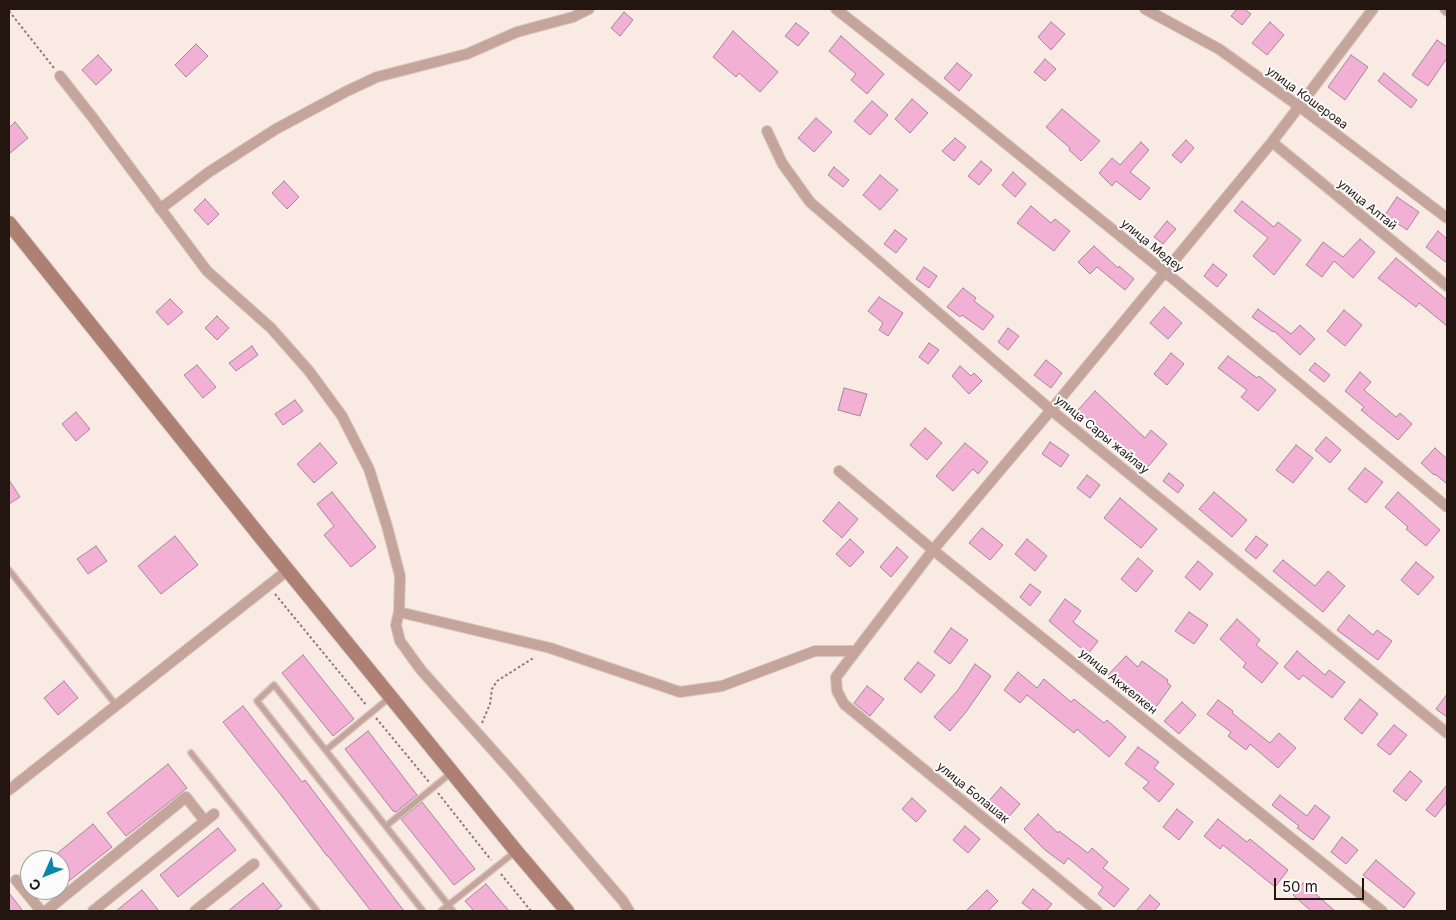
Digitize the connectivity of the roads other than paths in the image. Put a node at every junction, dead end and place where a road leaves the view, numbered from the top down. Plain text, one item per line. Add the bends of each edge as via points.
1 (589, 9) edge
2 (836, 9) edge
3 (1145, 9) edge
4 (1373, 9) edge
5 (60, 76) road end
6 (1300, 107) junction
7 (767, 131) dead end
8 (1272, 142) junction
9 (160, 209) junction
10 (1447, 218) edge
11 (9, 223) edge
12 (1165, 272) junction
13 (1447, 286) edge
14 (1051, 410) junction
15 (839, 471) dead end
16 (1447, 507) edge
17 (933, 550) junction
18 (9, 570) edge
19 (288, 570) junction
20 (399, 612) junction
21 (856, 650) junction
22 (391, 696) junction
23 (117, 705) junction
24 (1447, 733) edge
25 (326, 750) junction
26 (191, 753) dead end
27 (452, 772) junction
28 (9, 790) edge
29 (214, 814) dead end
30 (204, 820) junction
31 (386, 826) junction
32 (516, 851) junction
33 (254, 864) dead end
34 (16, 880) dead end
35 (448, 906) junction
36 (41, 911) edge
37 (46, 911) edge
38 (93, 911) edge
39 (195, 911) edge
40 (317, 911) edge
41 (422, 911) edge
42 (441, 911) edge
43 (453, 911) edge
44 (567, 911) edge
45 (629, 911) edge
46 (1097, 911) edge
47 (1382, 911) edge

1 - 9 street via 573,17 517,32 467,54 377,77 268,134
2 - 12 street, улица Медеу
3 - 6 street, улица Кошерова via 1219,49
4 - 6 street
5 - 9 street
6 - 8 street
6 - 10 street, улица Кошерова
7 - 14 street, улица Сары жайлау via 782,164 810,202
8 - 12 street
8 - 13 street, улица Алтай
9 - 20 street via 207,271 271,328 309,371 342,416 369,469 388,526 400,576
11 - 19 street
12 - 14 street
12 - 16 street, улица Медеу
14 - 17 street
14 - 24 street, улица Сары жайлау
15 - 17 street, улица Акжелкен
17 - 21 street
17 - 47 street, улица Акжелкен
18 - 23 lane
19 - 22 street
19 - 23 street
20 - 21 street via 550,648 680,692 722,686 815,651
20 - 45 street via 396,625 400,641 421,670
21 - 46 street, улица Болашак via 836,677 837,691 844,704
22 - 25 lane
22 - 27 street
23 - 28 street
25 - 31 lane
25 - 41 lane via 274,685 257,701
26 - 40 lane
27 - 31 lane
27 - 32 street
29 - 30 street
30 - 37 street via 186,797
30 - 38 street
31 - 35 lane
32 - 35 lane
32 - 44 street
33 - 39 street
34 - 36 street
35 - 42 lane
35 - 43 lane

